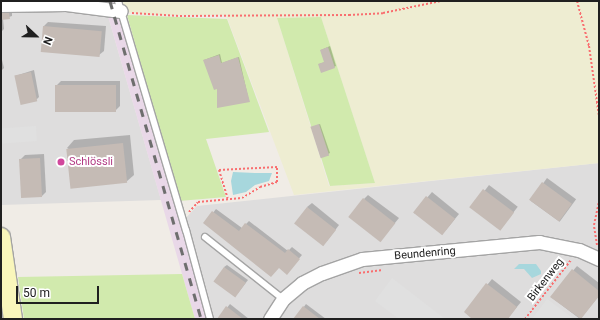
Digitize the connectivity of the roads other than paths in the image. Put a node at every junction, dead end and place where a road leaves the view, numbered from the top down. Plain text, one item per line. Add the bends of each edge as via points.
1 (76, 3) edge
2 (1, 5) edge
3 (120, 6) edge
4 (1, 237) edge
5 (205, 238) dead end
6 (598, 258) edge
7 (284, 299) junction
8 (13, 319) edge
9 (210, 319) edge
10 (270, 319) edge

1 - 2 street
1 - 3 street
3 - 9 lane
4 - 8 main road
5 - 7 lane
6 - 7 street, Beundenring via 561,245 539,242 362,259 302,283
7 - 10 street, Beundenring

